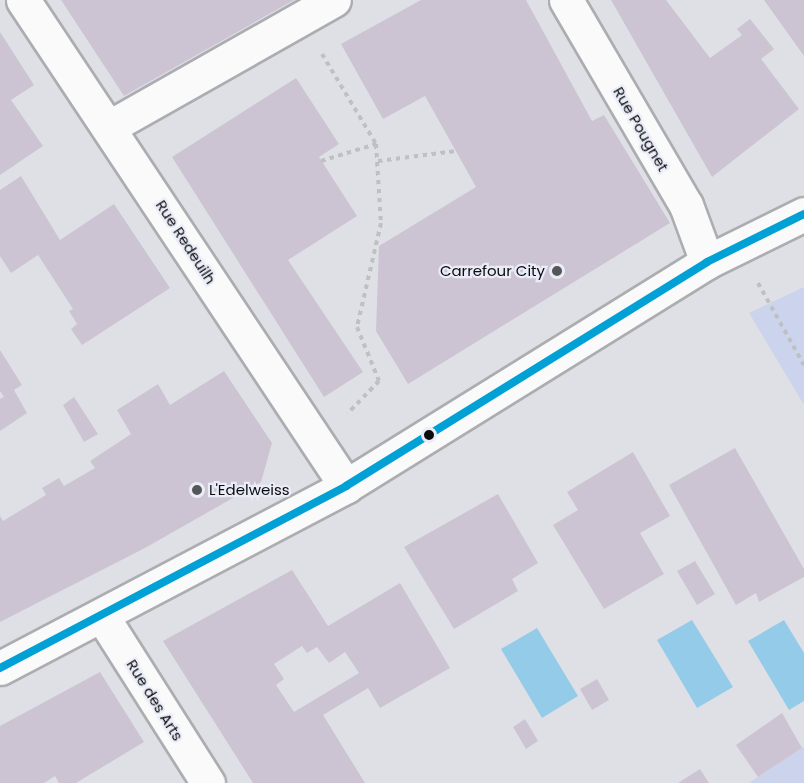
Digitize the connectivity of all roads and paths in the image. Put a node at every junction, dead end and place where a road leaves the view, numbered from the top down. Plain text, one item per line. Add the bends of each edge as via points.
1 (23, 0) edge
2 (334, 0) edge
3 (566, 0) edge
4 (320, 51) dead end
5 (111, 126) junction
6 (376, 144) junction
7 (456, 151) dead end
8 (321, 161) dead end
9 (378, 161) junction
10 (804, 214) edge
11 (738, 246) junction
12 (707, 262) junction
13 (804, 365) edge
14 (320, 443) junction
15 (346, 486) junction
16 (102, 616) junction
17 (0, 668) edge
18 (208, 783) edge

1 - 5 street, Rue Redeuilh
2 - 5 street
3 - 12 street, Rue Pougnet via 686,205
4 - 6 path
5 - 14 street, Rue Redeuilh
6 - 8 path
6 - 9 path
7 - 9 path
9 - 14 path via 381,223 357,327 379,381
10 - 11 street
11 - 12 street
11 - 13 path
12 - 15 street
14 - 15 street, Rue Redeuilh
15 - 16 street
16 - 17 street
16 - 18 street, Rue des Arts

